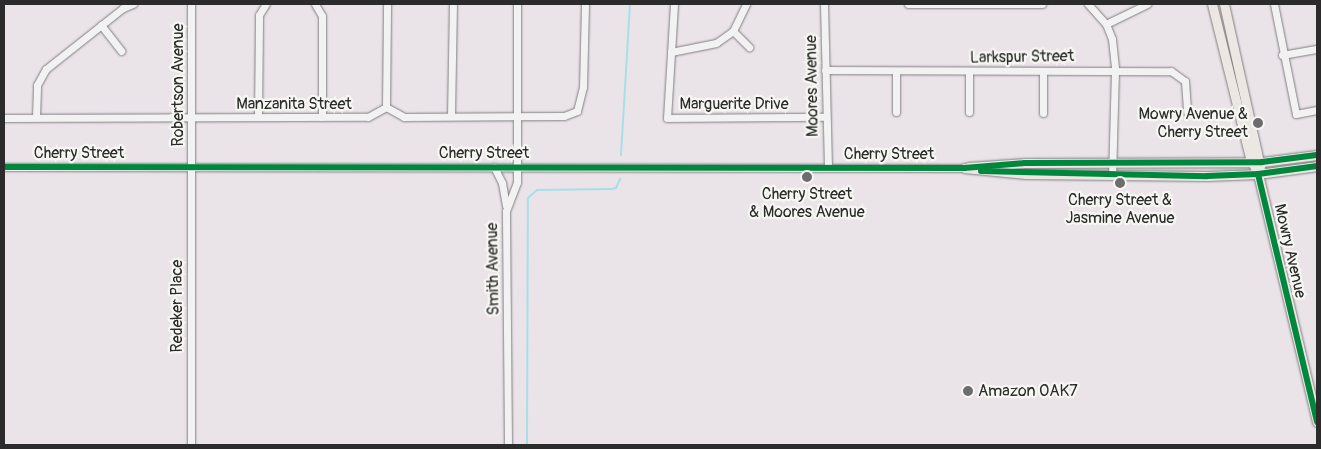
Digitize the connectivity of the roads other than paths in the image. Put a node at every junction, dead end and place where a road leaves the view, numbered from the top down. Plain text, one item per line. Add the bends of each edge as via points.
1 (133, 4) edge
2 (191, 4) edge
3 (266, 4) edge
4 (315, 4) edge
5 (387, 4) edge
6 (452, 4) edge
7 (518, 4) edge
8 (585, 4) edge
9 (674, 4) edge
10 (746, 4) edge
11 (824, 4) edge
12 (908, 4) edge
13 (951, 4) edge
14 (1042, 4) edge
15 (1088, 4) edge
16 (1147, 4) edge
17 (1212, 4) edge
18 (1224, 4) edge
19 (1274, 4) edge
20 (965, 5) edge
21 (1106, 24) junction
22 (101, 25) junction
23 (733, 31) junction
24 (749, 47) dead end
25 (1317, 49) edge
26 (121, 51) dead end
27 (671, 52) junction
28 (1282, 55) junction
29 (825, 70) junction
30 (1115, 70) junction
31 (896, 71) junction
32 (1043, 71) junction
33 (969, 72) junction
34 (386, 106) junction
35 (1317, 110) edge
36 (896, 112) dead end
37 (969, 112) dead end
38 (1043, 112) dead end
39 (1187, 112) dead end
40 (451, 116) junction
41 (36, 117) junction
42 (192, 117) junction
43 (258, 117) junction
44 (322, 117) junction
45 (825, 117) junction
46 (4, 118) edge
47 (518, 118) junction
48 (1317, 155) edge
49 (1251, 162) junction
50 (1262, 162) junction
51 (1112, 163) junction
52 (517, 166) junction
53 (1317, 166) edge
54 (4, 167) edge
55 (192, 167) junction
56 (494, 167) junction
57 (828, 167) junction
58 (964, 168) junction
59 (1258, 174) junction
60 (1112, 175) junction
61 (506, 206) junction
62 (1317, 422) edge
63 (191, 445) edge
64 (508, 445) edge

1 - 22 street
2 - 42 street, Robertson Avenue
3 - 43 street via 259,15
4 - 44 street via 322,16
5 - 34 street
6 - 40 street
7 - 47 street, Smith Avenue
8 - 47 street via 584,87 577,111 549,118
9 - 27 street, Marguerite Drive
10 - 23 street
11 - 29 street, Moores Avenue
12 - 13 street
13 - 20 street
14 - 20 street
15 - 21 street
16 - 21 street
17 - 49 main road, Mowry Avenue
18 - 50 main road
19 - 28 street
21 - 30 street via 1112,39
22 - 26 street
22 - 41 street via 46,69 36,85
23 - 24 street
23 - 27 street via 708,46
25 - 28 street
27 - 45 street, Marguerite Drive via 666,118
28 - 35 street via 1296,114
29 - 31 street, Larkspur Street
29 - 45 street, Moores Avenue
30 - 32 street, Larkspur Street
30 - 39 street, Larkspur Street via 1172,71 1185,81
30 - 51 street
31 - 33 street, Larkspur Street
31 - 36 street
32 - 33 street, Larkspur Street
32 - 38 street
33 - 37 street
34 - 40 street via 404,117
34 - 44 street, Manzanita Street via 368,117
40 - 47 street
41 - 42 street, Manzanita Street
41 - 46 street, Manzanita Street
42 - 43 street, Manzanita Street
42 - 55 street, Robertson Avenue
43 - 44 street, Manzanita Street
45 - 57 street, Moores Avenue
47 - 52 street, Smith Avenue
48 - 50 main road, Cherry Street
49 - 50 main road, Cherry Street
49 - 51 main road, Cherry Street
49 - 59 main road, Mowry Avenue
50 - 59 main road
51 - 58 main road, Cherry Street via 985,164
51 - 60 street
52 - 56 street, Cherry Street
52 - 57 street, Cherry Street
52 - 61 street, Smith Avenue via 517,182
53 - 59 main road, Cherry Street
54 - 55 street, Cherry Street
55 - 56 street, Cherry Street
55 - 63 street, Redeker Place
56 - 61 street via 502,183
57 - 58 street, Cherry Street
58 - 60 main road, Cherry Street via 1001,173
59 - 60 main road, Cherry Street
59 - 62 main road, Mowry Avenue
61 - 64 street, Smith Avenue

